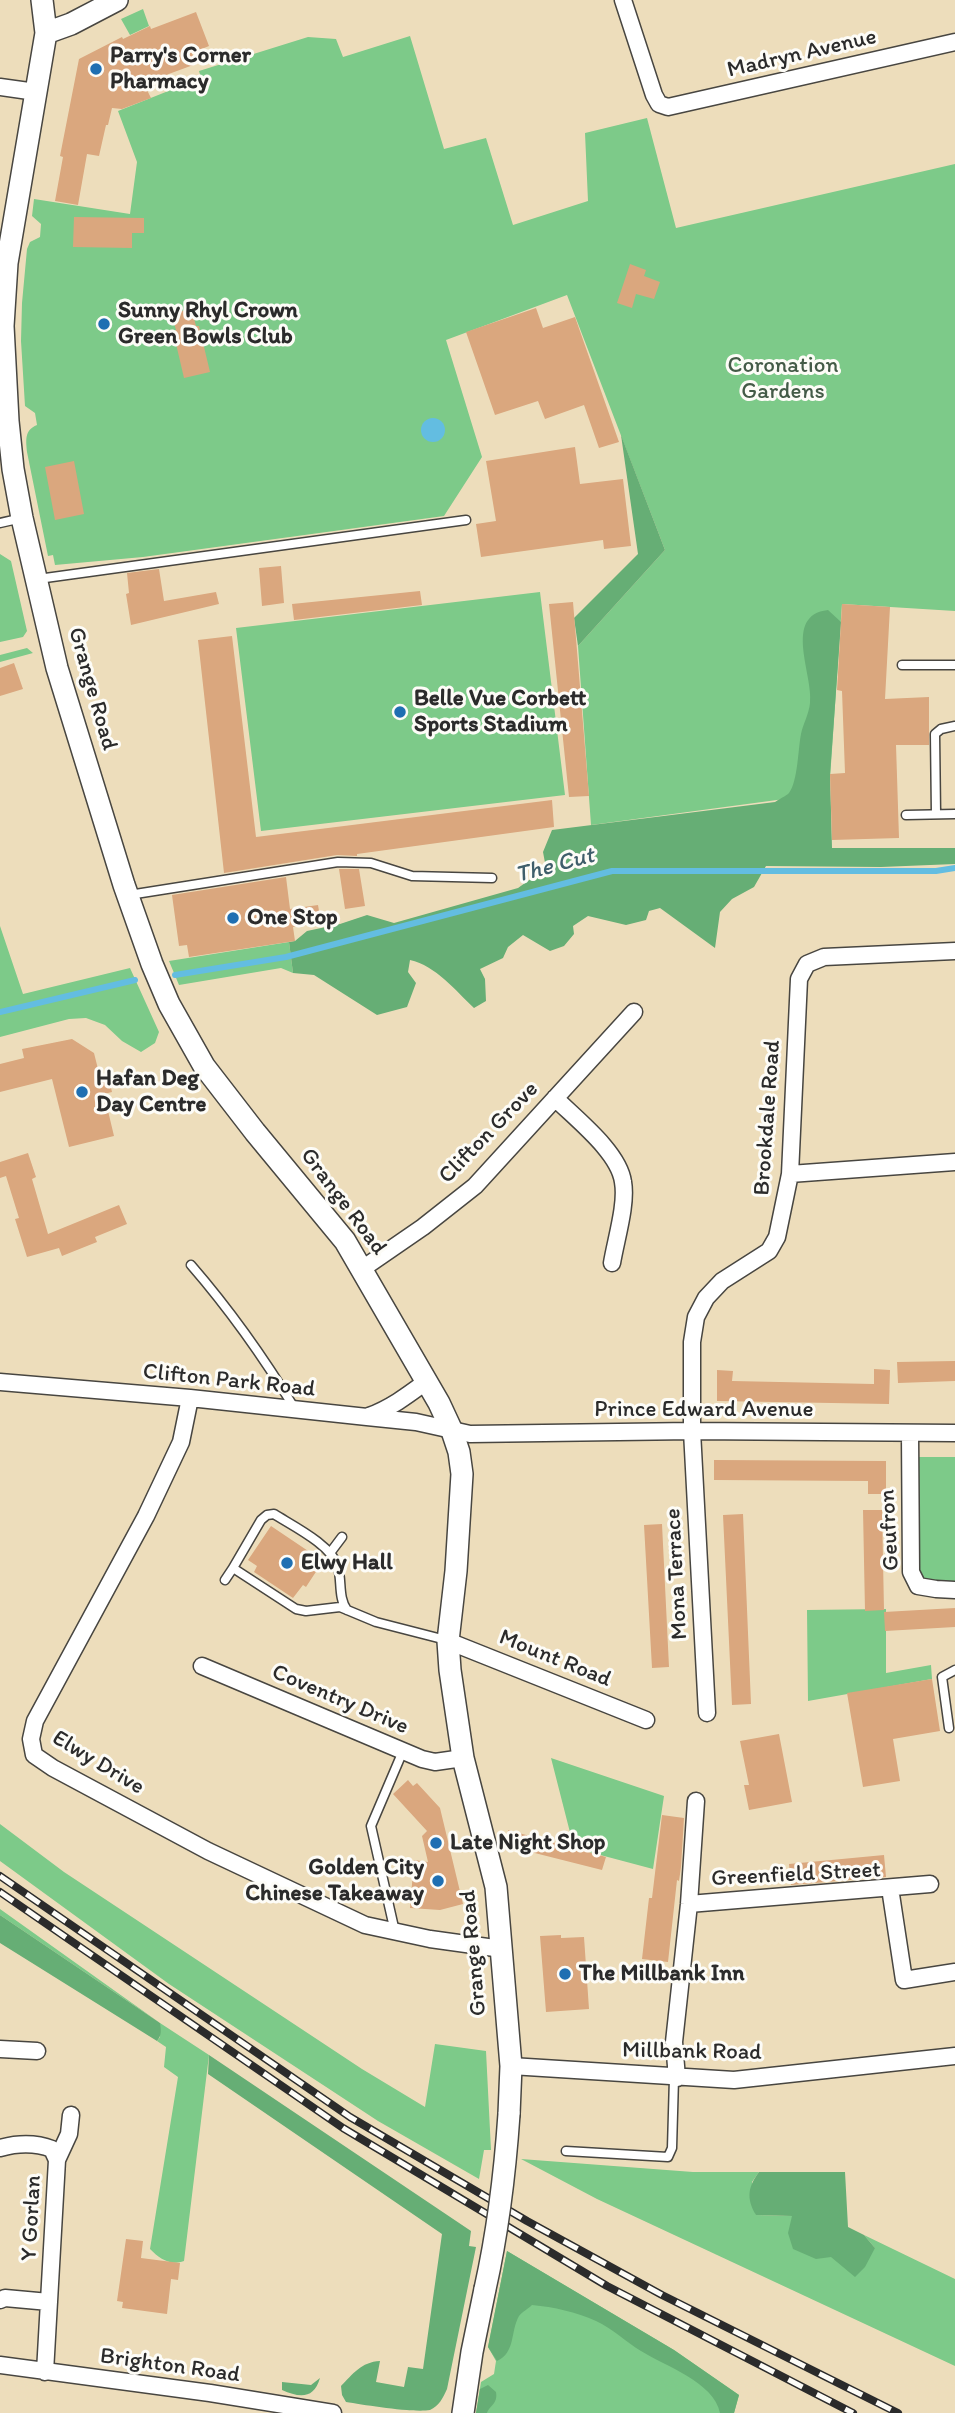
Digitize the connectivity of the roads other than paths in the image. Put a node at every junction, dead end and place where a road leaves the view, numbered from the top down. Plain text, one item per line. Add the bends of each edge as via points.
1 (42, 0) edge
2 (117, 0) edge
3 (623, 0) edge
4 (46, 33) junction
5 (955, 42) edge
6 (0, 87) edge
7 (36, 92) junction
8 (3, 390) edge
9 (22, 518) junction
10 (466, 520) dead end
11 (0, 523) edge
12 (35, 579) junction
13 (902, 665) dead end
14 (955, 665) edge
15 (955, 726) edge
16 (936, 814) junction
17 (955, 814) edge
18 (906, 815) dead end
19 (492, 878) dead end
20 (127, 895) junction
21 (955, 951) edge
22 (634, 1012) dead end
23 (555, 1098) junction
24 (955, 1162) edge
25 (790, 1174) junction
26 (612, 1263) dead end
27 (191, 1265) dead end
28 (362, 1269) junction
29 (427, 1381) junction
30 (0, 1382) edge
31 (190, 1398) junction
32 (297, 1411) junction
33 (367, 1417) junction
34 (452, 1431) junction
35 (692, 1431) junction
36 (955, 1433) edge
37 (910, 1434) junction
38 (342, 1537) dead end
39 (330, 1553) junction
40 (233, 1568) junction
41 (225, 1580) dead end
42 (955, 1590) edge
43 (347, 1610) junction
44 (448, 1641) junction
45 (202, 1666) dead end
46 (955, 1670) edge
47 (707, 1713) dead end
48 (646, 1720) dead end
49 (949, 1728) dead end
50 (403, 1751) junction
51 (463, 1758) junction
52 (696, 1801) dead end
53 (930, 1884) dead end
54 (890, 1888) junction
55 (689, 1904) junction
56 (395, 1931) junction
57 (502, 1949) junction
58 (955, 1972) edge
59 (0, 2049) edge
60 (37, 2051) dead end
61 (955, 2056) edge
62 (510, 2066) junction
63 (676, 2078) junction
64 (71, 2115) dead end
65 (0, 2148) edge
66 (566, 2151) dead end
67 (57, 2160) junction
68 (0, 2300) edge
69 (49, 2302) junction
70 (0, 2365) edge
71 (45, 2372) junction
72 (333, 2413) edge
73 (463, 2413) edge

1 - 4 main road, Grange Road
2 - 4 main road
3 - 5 street, Madryn Avenue via 659,104 668,107
4 - 7 main road, Grange Road
6 - 7 street
7 - 8 main road, Grange Road via 7,263
8 - 9 main road, Grange Road
9 - 11 lane
9 - 12 main road, Grange Road
10 - 12 lane
12 - 20 main road, Grange Road via 57,668
13 - 14 lane
15 - 16 lane via 936,734
16 - 17 lane
16 - 18 lane
19 - 20 lane via 411,876 358,861
20 - 28 main road, Grange Road via 169,1004 204,1066 345,1241
21 - 25 street, Brookdale Road via 824,957 807,964 799,979
22 - 23 street, Clifton Grove
23 - 26 street via 608,1151 623,1180
23 - 28 street, Clifton Grove via 475,1186
24 - 25 street
25 - 35 street, Brookdale Road via 777,1237 769,1251 722,1281 696,1317
27 - 32 lane via 226,1306
28 - 29 main road, Grange Road
29 - 33 street via 386,1410
29 - 34 main road, Grange Road
30 - 31 street, Clifton Park Road
31 - 32 street, Clifton Park Road
31 - 56 street, Elwy Drive via 180,1442 146,1516 36,1721 31,1739 34,1755 208,1850 365,1925
32 - 33 street, Clifton Park Road
33 - 34 street, Clifton Park Road
34 - 35 street, Prince Edward Avenue
34 - 44 main road, Grange Road via 462,1474
35 - 37 street, Prince Edward Avenue
35 - 47 street, Mona Terrace
36 - 37 street, Prince Edward Avenue
37 - 42 street, Geufron via 911,1572 918,1586
38 - 39 lane
39 - 40 lane via 274,1514 267,1515
39 - 43 lane via 338,1565
40 - 41 lane
40 - 43 lane via 296,1609
43 - 44 lane
44 - 48 street, Mount Road
44 - 51 main road, Grange Road
45 - 50 street, Coventry Drive
46 - 49 lane via 942,1677
50 - 51 street, Coventry Drive via 435,1762
50 - 56 lane via 370,1826
51 - 57 main road, Grange Road via 496,1887
52 - 55 street
53 - 54 street
54 - 55 street, Greenfield Street
54 - 58 street, Greenfield Street via 904,1980
55 - 63 street via 674,2042
56 - 57 street, Elwy Drive
57 - 62 main road, Grange Road
59 - 60 street
61 - 63 street, Millbank Road via 734,2080
62 - 63 street, Millbank Road
62 - 73 main road, Grange Road, bridge via 505,2166 494,2249
63 - 66 lane via 668,2157
64 - 67 street via 69,2134
65 - 67 street, Y Gorlan via 43,2146 52,2149
67 - 69 street, Y Gorlan
68 - 69 street
69 - 71 street, Y Gorlan
70 - 71 street, Brighton Road
71 - 72 street, Brighton Road

